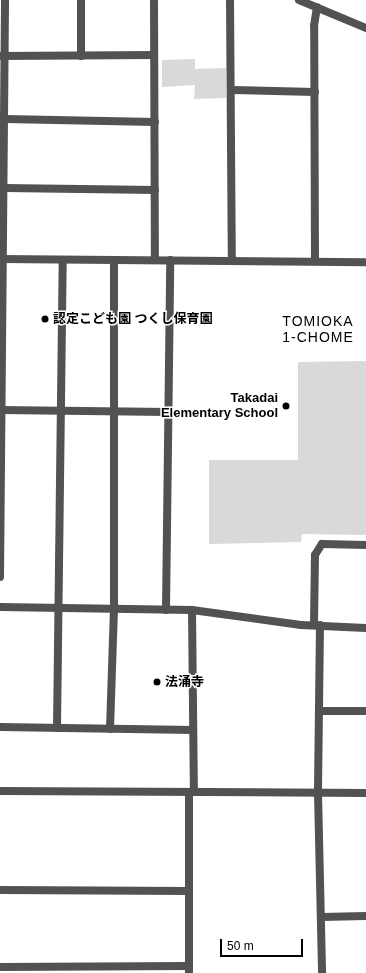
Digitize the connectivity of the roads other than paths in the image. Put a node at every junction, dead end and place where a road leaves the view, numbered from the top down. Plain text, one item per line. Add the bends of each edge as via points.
1 (5, 0) edge
2 (81, 0) edge
3 (154, 0) edge
4 (230, 0) edge
5 (299, 0) edge
6 (317, 7) junction
7 (366, 28) edge
8 (154, 55) junction
9 (3, 56) edge
10 (81, 56) junction
11 (231, 90) junction
12 (315, 92) junction
13 (5, 119) junction
14 (154, 122) junction
15 (2, 165) edge
16 (5, 188) junction
17 (155, 190) junction
18 (2, 259) edge
19 (63, 260) junction
20 (114, 260) junction
21 (155, 260) junction
22 (170, 260) junction
23 (232, 261) junction
24 (315, 261) junction
25 (366, 262) edge
26 (2, 330) edge
27 (1, 410) edge
28 (60, 411) junction
29 (115, 411) junction
30 (168, 412) junction
31 (1, 514) edge
32 (366, 545) edge
33 (0, 576) edge
34 (0, 607) edge
35 (58, 608) junction
36 (114, 609) junction
37 (166, 610) junction
38 (192, 610) junction
39 (317, 625) junction
40 (366, 628) edge
41 (319, 711) junction
42 (366, 711) edge
43 (0, 727) edge
44 (57, 728) junction
45 (110, 729) junction
46 (193, 730) junction
47 (0, 791) edge
48 (192, 792) junction
49 (318, 793) junction
50 (366, 793) edge
51 (0, 890) edge
52 (189, 891) junction
53 (366, 916) edge
54 (322, 917) junction
55 (0, 967) edge
56 (189, 970) edge
57 (322, 973) edge

1 - 9 street
2 - 10 street
3 - 8 street
4 - 11 street
5 - 6 street
6 - 7 street
6 - 12 street via 314,26
8 - 10 street
8 - 14 street
9 - 10 street
9 - 13 street
11 - 12 street
11 - 23 street
12 - 24 street
13 - 14 street
13 - 15 street
14 - 17 street
15 - 16 street
16 - 17 street
16 - 18 street
17 - 21 street
18 - 19 street
18 - 26 street
19 - 20 street
19 - 28 street
20 - 21 street
20 - 29 street
21 - 22 street
22 - 23 street
22 - 30 street
23 - 24 street
24 - 25 street
26 - 27 street
27 - 28 street
27 - 31 street
28 - 29 street
28 - 35 street
29 - 30 street
29 - 36 street
30 - 37 street
31 - 33 street
32 - 39 street via 322,544 314,555
34 - 35 street
35 - 36 street
35 - 44 street
36 - 37 street
36 - 45 street
37 - 38 street
38 - 39 street
38 - 46 street
39 - 40 street
39 - 41 street
41 - 42 street
41 - 49 street
43 - 44 street
44 - 45 street
45 - 46 street
46 - 48 street
47 - 48 street
48 - 49 street
48 - 52 street
49 - 50 street
49 - 54 street
51 - 52 street
52 - 56 street
53 - 54 street
54 - 57 street
55 - 56 street

